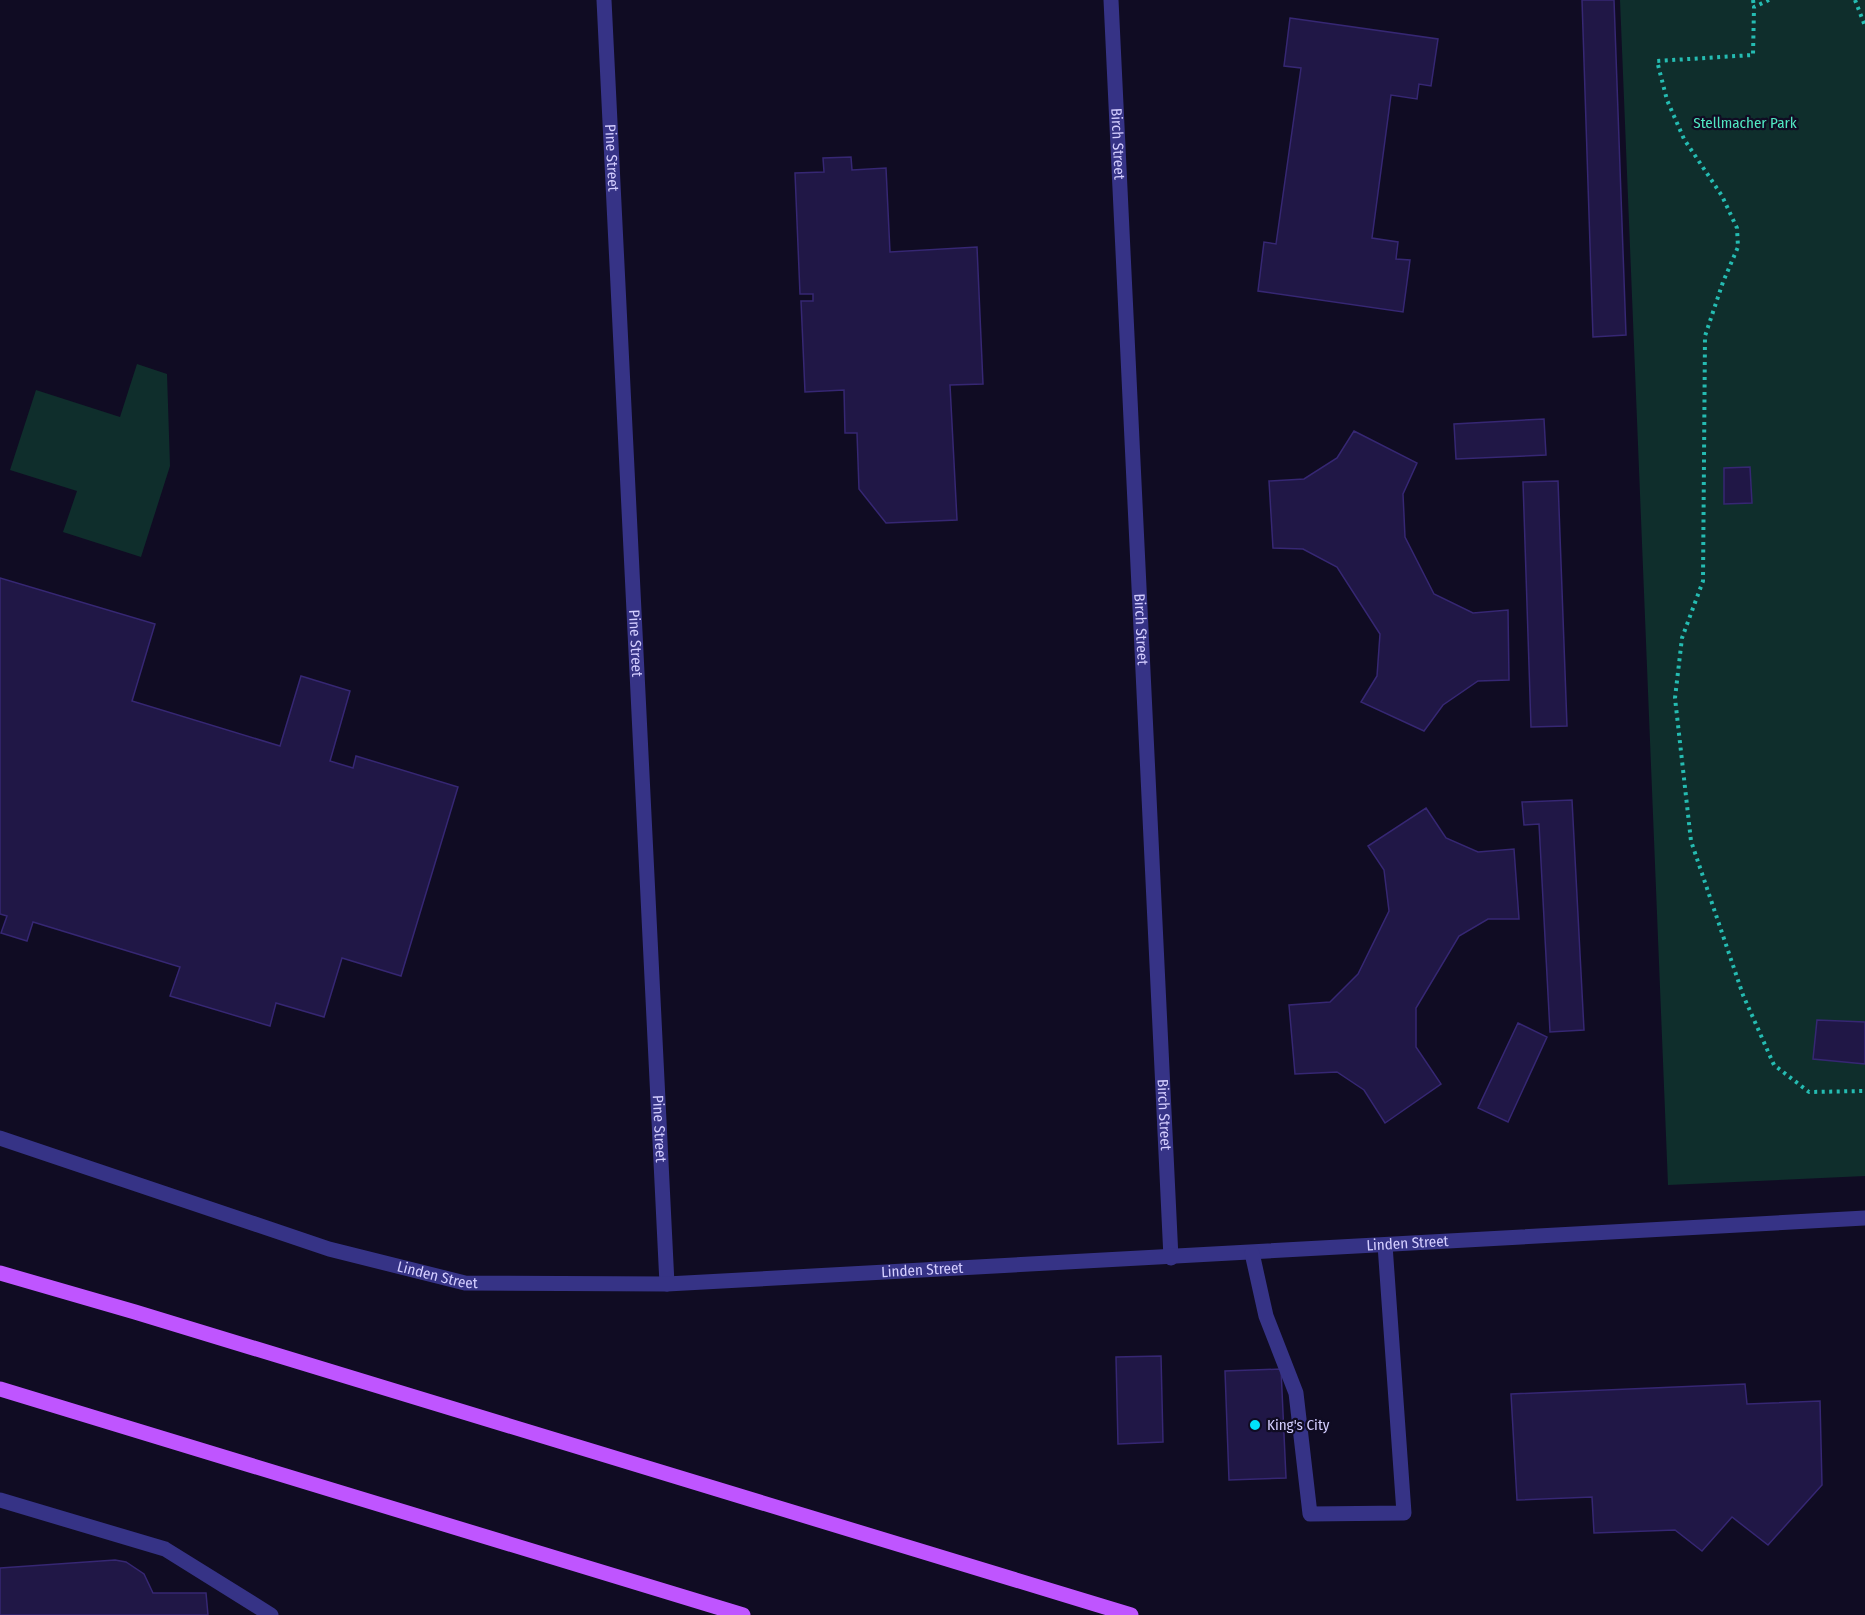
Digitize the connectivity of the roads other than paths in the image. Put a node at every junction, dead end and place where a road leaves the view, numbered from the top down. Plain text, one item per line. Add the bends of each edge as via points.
1 (604, 0) edge
2 (1112, 0) edge
3 (0, 1138) edge
4 (1865, 1218) edge
5 (1385, 1245) junction
6 (1252, 1253) junction
7 (1172, 1258) junction
8 (0, 1273) edge
9 (667, 1284) junction
10 (0, 1389) edge
11 (0, 1500) edge
12 (272, 1615) edge
13 (743, 1615) edge
14 (1131, 1615) edge

1 - 9 street, Pine Street
2 - 7 street, Birch Street
3 - 9 street, Linden Street via 329,1249 465,1283
4 - 5 street, Linden Street
5 - 6 street, Linden Street
5 - 6 street via 1404,1513 1310,1514 1296,1393 1266,1316
6 - 7 street, Linden Street
7 - 9 street, Linden Street
8 - 14 main road
10 - 13 main road
11 - 12 street via 165,1549

